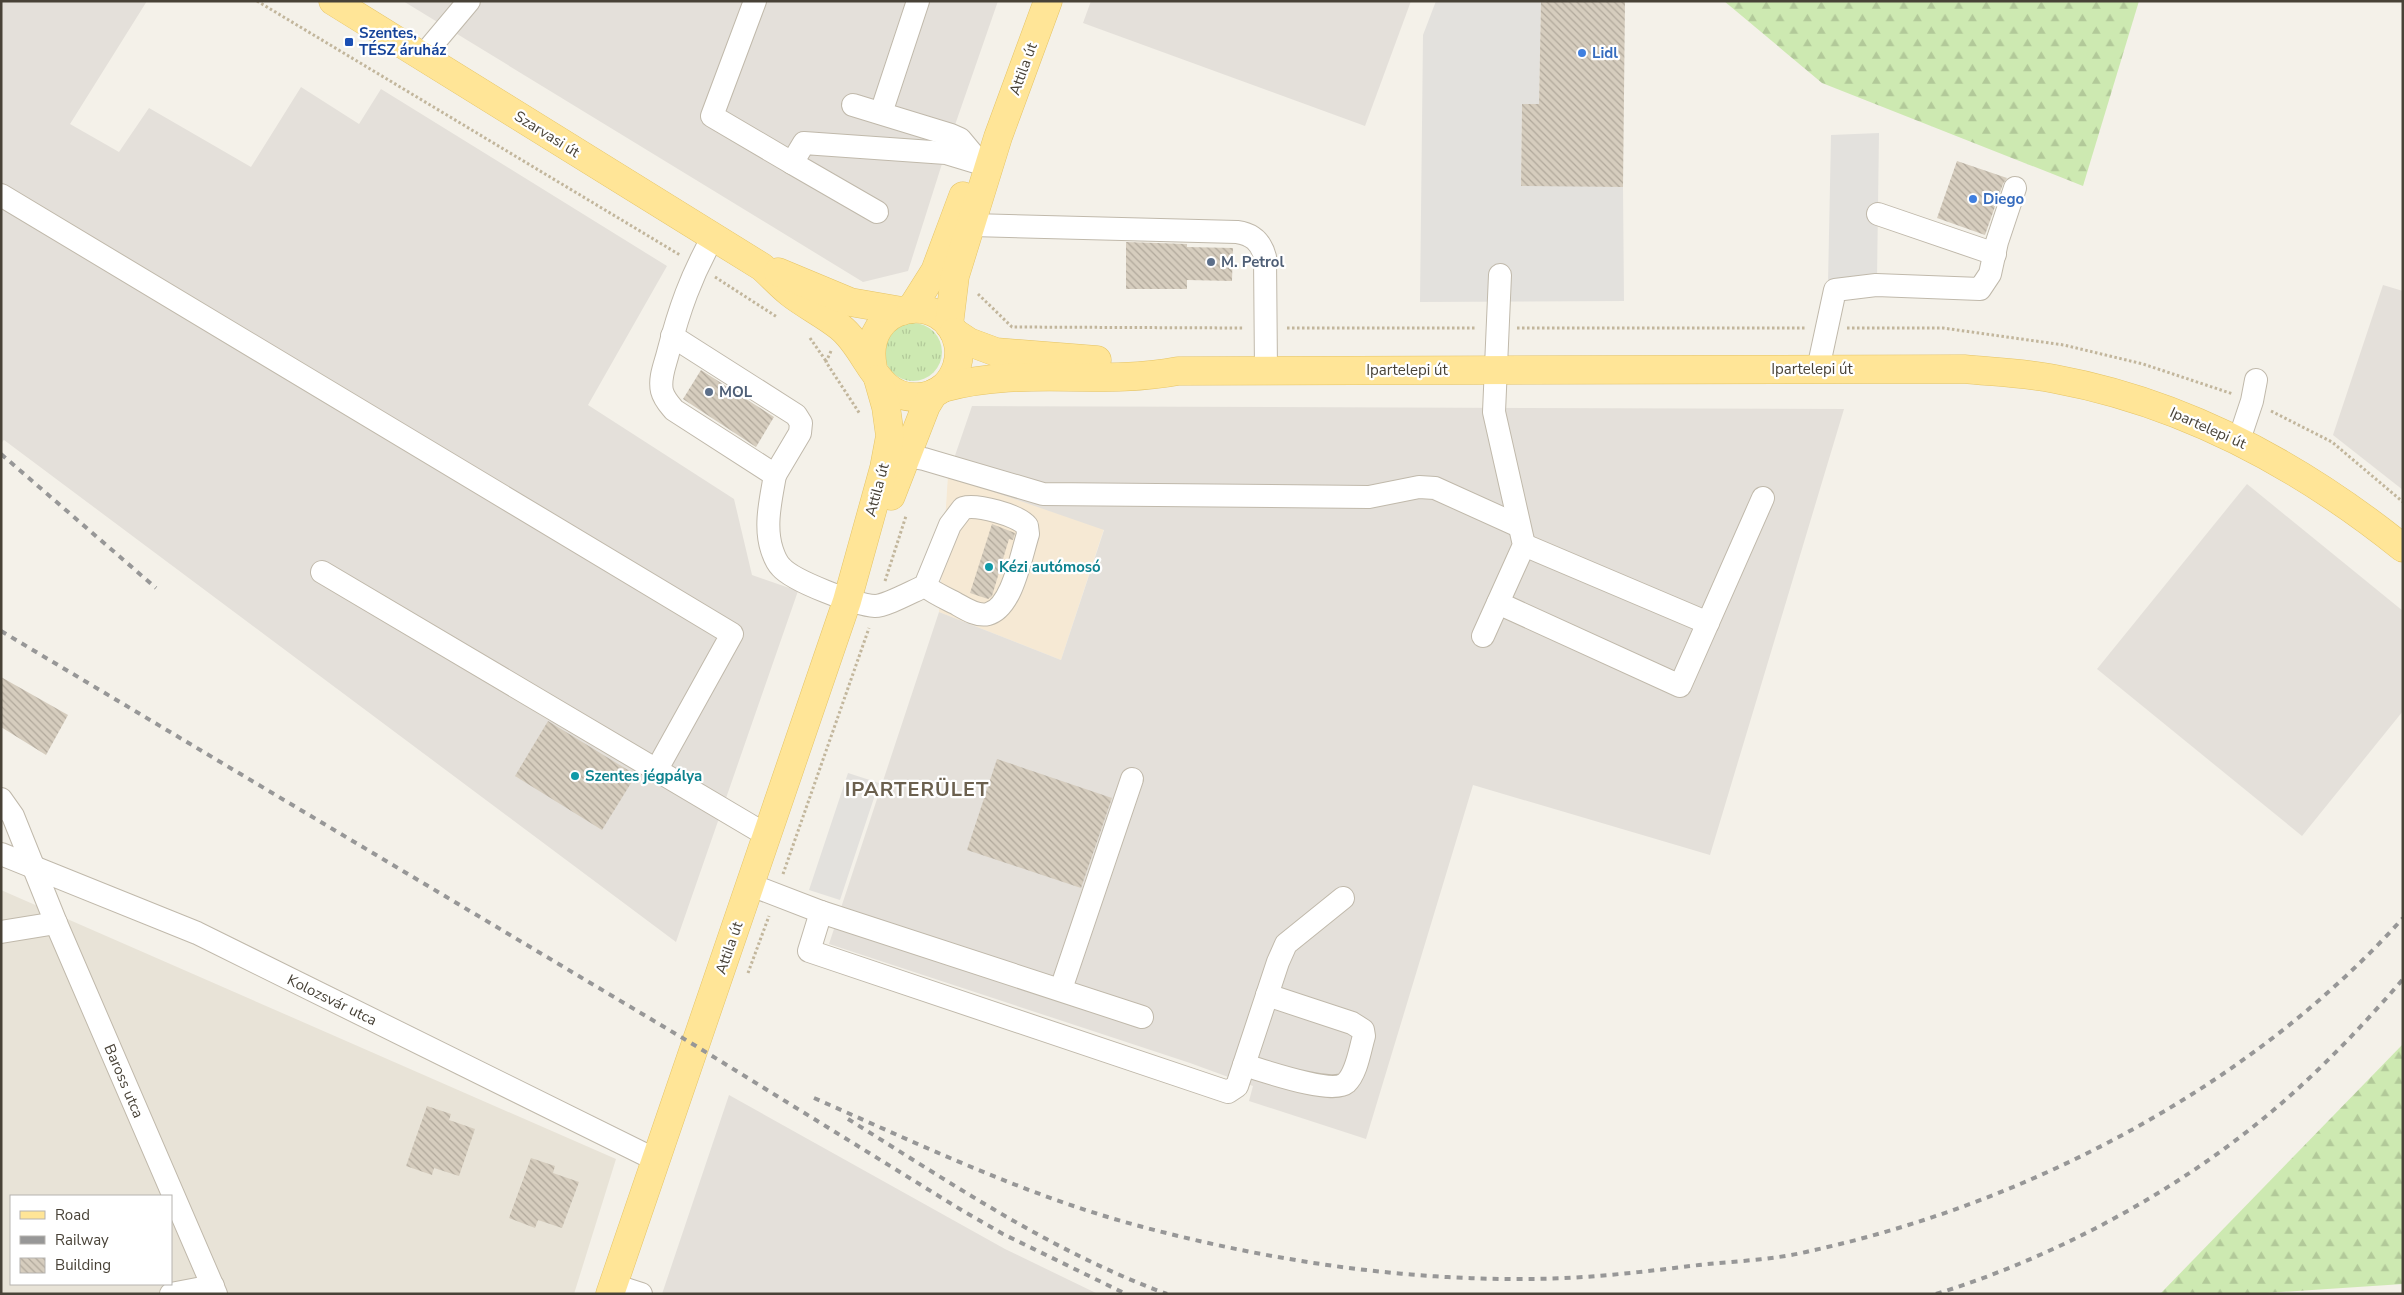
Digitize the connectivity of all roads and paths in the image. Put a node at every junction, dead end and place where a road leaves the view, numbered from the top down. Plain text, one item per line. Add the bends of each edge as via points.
1 (257, 1) edge
2 (333, 1) edge
3 (469, 1) edge
4 (755, 1) edge
5 (918, 1) edge
6 (1048, 1) edge
7 (422, 57) junction
8 (853, 105) dead end
9 (881, 113) junction
10 (792, 163) junction
11 (984, 165) junction
12 (2015, 188) dead end
13 (1, 195) edge
14 (877, 212) dead end
15 (1878, 214) dead end
16 (972, 225) junction
17 (713, 237) junction
18 (1995, 254) junction
19 (697, 265) junction
20 (762, 267) junction
21 (1500, 275) dead end
22 (906, 310) junction
23 (779, 318) dead end
24 (951, 329) junction
25 (804, 334) dead end
26 (672, 336) junction
27 (826, 362) dead end
28 (1818, 369) junction
29 (1496, 370) junction
30 (1178, 371) junction
31 (1266, 371) junction
32 (875, 373) junction
33 (2256, 380) dead end
34 (939, 390) junction
35 (2239, 440) junction
36 (907, 456) junction
37 (775, 475) junction
38 (1763, 498) dead end
39 (1522, 535) junction
40 (2403, 548) edge
41 (322, 572) dead end
42 (925, 586) junction
43 (847, 601) junction
44 (1498, 603) junction
45 (1708, 623) junction
46 (1483, 636) dead end
47 (657, 769) junction
48 (1132, 778) dead end
49 (1, 799) edge
50 (768, 836) junction
51 (1, 854) edge
52 (32, 867) junction
53 (751, 885) junction
54 (1343, 898) dead end
55 (821, 912) junction
56 (56, 923) junction
57 (1, 932) edge
58 (1061, 989) junction
59 (1267, 995) junction
60 (1142, 1017) dead end
61 (1244, 1065) junction
62 (656, 1160) junction
63 (612, 1289) edge
64 (214, 1290) edge
65 (171, 1294) edge
66 (641, 1294) edge

1 - 19 path
2 - 7 main road, Szarvasi út
3 - 7 street
4 - 10 street via 712,116
5 - 9 street
6 - 11 main road, Attila út via 998,137
7 - 17 main road, Szarvasi út
8 - 9 street
9 - 11 street via 960,139
10 - 11 street via 804,143 946,153
10 - 14 street
11 - 16 main road, Attila út
11 - 22 main road, Attila út via 966,188 935,271
12 - 18 street
13 - 47 street via 732,634
15 - 18 street
16 - 24 main road, Attila út via 955,276
16 - 31 street via 1237,232 1250,236 1261,246 1265,257
17 - 19 street
17 - 20 main road, Szarvasi út
18 - 28 street via 1990,274 1980,289 1876,285 1835,290
19 - 23 path
19 - 26 street
20 - 22 main road via 797,278 850,302
20 - 32 main road via 789,293 841,327
21 - 29 street
22 - 24 main road via 932,312
22 - 32 main road via 882,323 875,333 871,344
24 - 30 main road via 969,342 996,352 1145,363
24 - 34 main road via 958,344 957,368
25 - 27 path via 812,339
26 - 37 street via 662,376 662,390 667,402 674,410
26 - 37 street via 796,415 801,423 800,432
28 - 29 main road, Ipartelepi út
28 - 35 main road, Ipartelepi út via 1964,369 2054,378 2148,402
29 - 31 main road, Ipartelepi út
29 - 39 street via 1494,412
30 - 31 main road, Ipartelepi út
30 - 34 main road via 1148,377 1012,375 967,381
32 - 34 main road via 887,388 904,396 923,397
32 - 43 main road, Attila út via 886,407 890,436
33 - 35 street
34 - 36 main road, Attila út via 926,406
35 - 40 main road, Ipartelepi út via 2341,501
36 - 39 street via 1044,494 1369,497 1418,487 1435,488
36 - 43 main road, Attila út
37 - 43 street via 768,515 776,560 790,574
38 - 45 street
39 - 44 street
39 - 45 street
41 - 47 street
42 - 42 street via 950,526 963,508 980,507 1027,526 1028,534 1010,592 992,612 973,613
42 - 43 street via 877,606
43 - 50 main road, Attila út
44 - 45 street via 1680,686
44 - 46 street
47 - 50 street
48 - 58 street
49 - 52 street, Baross utca via 13,816
50 - 53 main road, Attila út
51 - 52 street, Kolozsvár utca
52 - 56 street, Baross utca
52 - 62 street, Kolozsvár utca via 197,934
53 - 55 street
53 - 62 main road, Attila út
54 - 59 street via 1286,944
55 - 58 street
55 - 61 street via 809,951 1221,1091 1228,1092 1237,1086
56 - 57 street
56 - 64 street, Baross utca
58 - 60 street
59 - 61 street
59 - 61 street via 1359,1026 1364,1030 1364,1036 1350,1078 1338,1086 1309,1083
62 - 63 main road, Attila út
63 - 66 street
64 - 65 street

